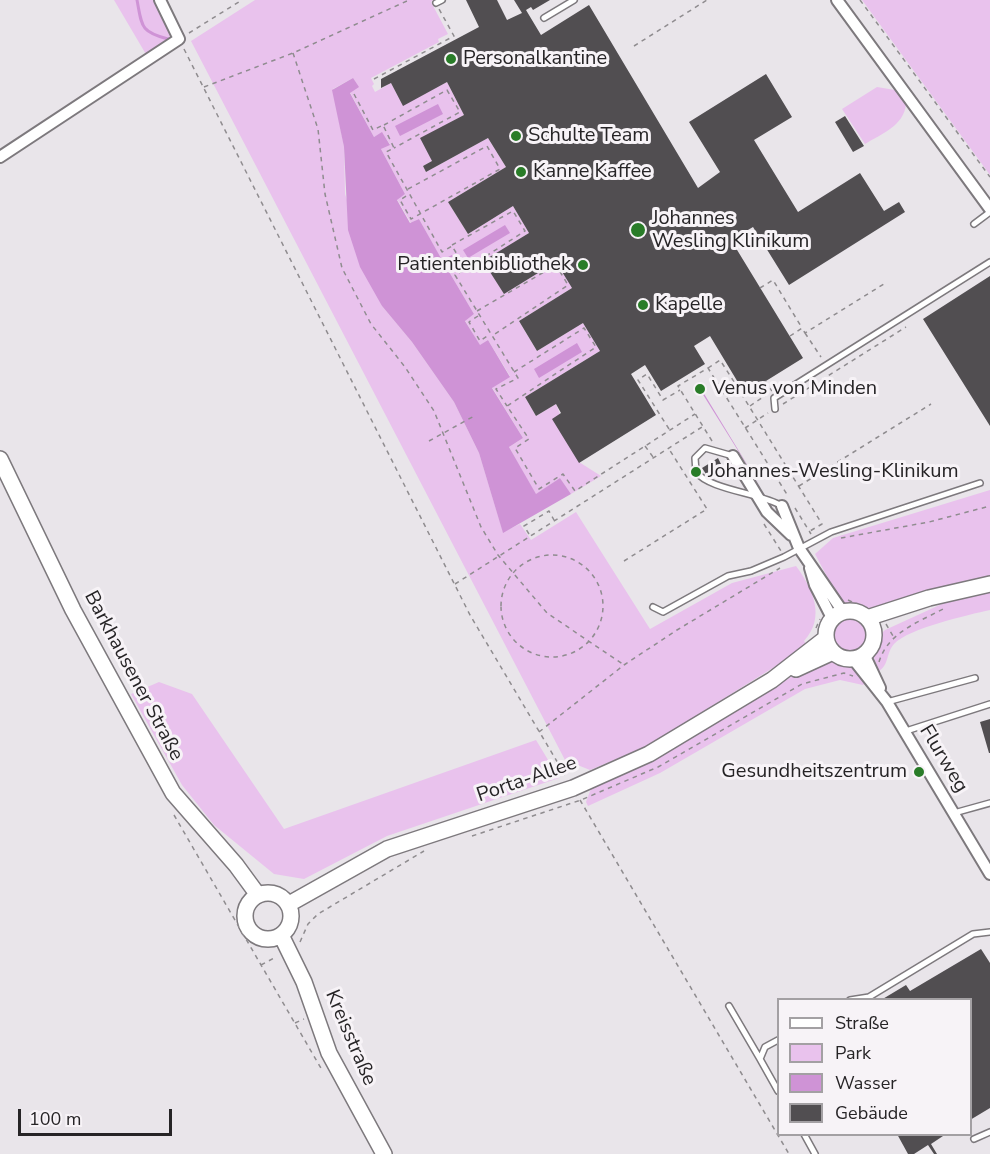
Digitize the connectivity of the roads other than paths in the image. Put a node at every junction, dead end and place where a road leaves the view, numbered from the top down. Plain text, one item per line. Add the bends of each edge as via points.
1 (160, 0) edge
2 (442, 0) edge
3 (574, 0) edge
4 (837, 0) edge
5 (436, 3) road end
6 (544, 18) dead end
7 (0, 157) edge
8 (990, 211) edge
9 (974, 224) dead end
10 (990, 262) edge
11 (775, 409) road end
12 (733, 456) joint
13 (0, 459) edge
14 (980, 483) dead end
15 (757, 495) junction
16 (782, 506) joint
17 (792, 535) junction
18 (799, 548) junction
19 (990, 584) edge
20 (653, 607) dead end
21 (839, 609) junction
22 (876, 623) junction
23 (830, 645) junction
24 (859, 656) junction
25 (975, 678) dead end
26 (885, 698) junction
27 (990, 704) edge
28 (906, 731) junction
29 (990, 803) edge
30 (954, 813) junction
31 (990, 874) edge
32 (258, 895) junction
33 (289, 904) junction
34 (990, 932) edge
35 (281, 935) junction
36 (860, 998) edge
37 (729, 1006) dead end
38 (777, 1041) edge
39 (760, 1059) junction
40 (777, 1089) edge
41 (990, 1132) edge
42 (805, 1136) edge
43 (974, 1139) dead end
44 (384, 1154) edge
45 (815, 1154) edge

1 - 7 street via 179,39
2 - 5 lane
3 - 6 lane
4 - 8 street
8 - 9 lane
10 - 11 lane via 774,398
12 - 15 street
12 - 15 lane via 705,448 695,458 696,472 705,481
13 - 32 main road, Barkhausener Straße via 73,610 173,793
14 - 18 lane via 831,532
15 - 16 lane
15 - 17 street via 774,520
16 - 17 street
17 - 18 street
18 - 20 lane via 751,571 728,576 663,612
18 - 21 street via 815,585
19 - 22 main road
21 - 22 main road via 856,612
21 - 23 main road via 826,631
22 - 24 main road via 872,644
23 - 24 main road
23 - 33 main road, Porta-Allee via 649,754 573,788 387,849
24 - 26 street, Flurweg
25 - 26 lane
26 - 28 street, Flurweg
27 - 28 lane
28 - 30 street, Flurweg
29 - 30 lane
30 - 31 street, Flurweg
32 - 33 main road via 272,892
32 - 35 main road via 247,906 249,929 261,938
33 - 35 main road via 292,920
34 - 36 lane via 973,934 869,997
35 - 44 main road, Kreisstraße via 304,982 329,1053
37 - 39 lane
38 - 39 lane via 765,1047
39 - 40 lane
41 - 43 lane
42 - 45 lane

